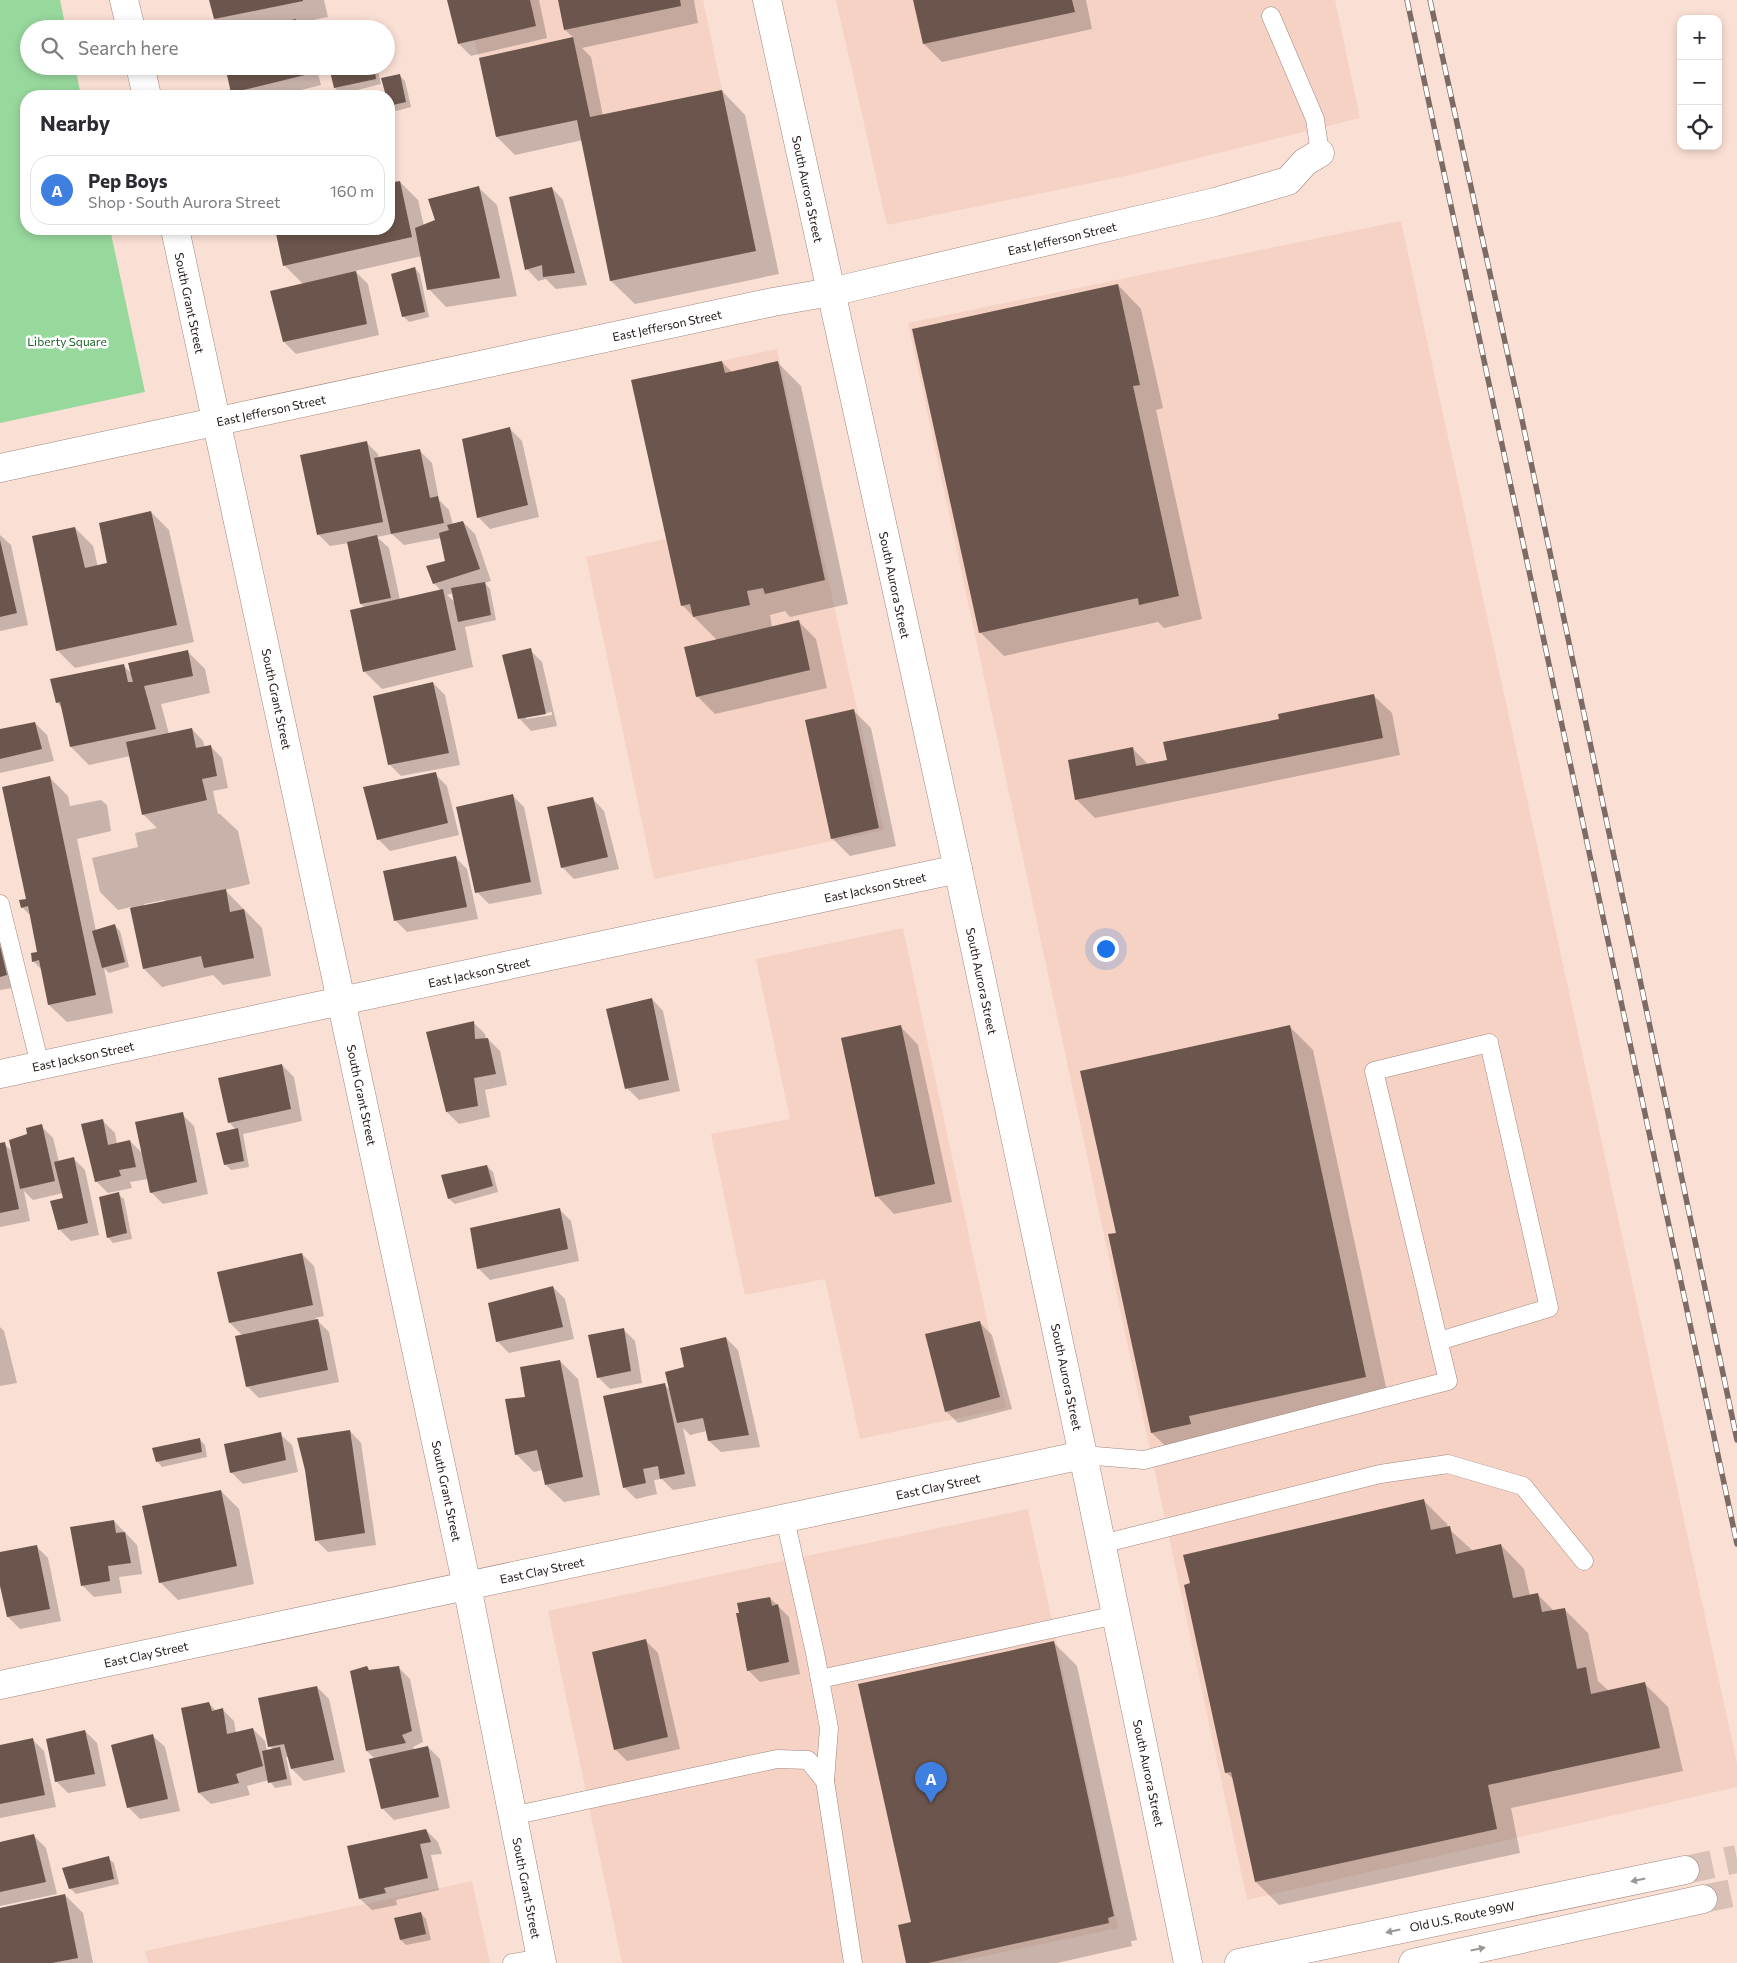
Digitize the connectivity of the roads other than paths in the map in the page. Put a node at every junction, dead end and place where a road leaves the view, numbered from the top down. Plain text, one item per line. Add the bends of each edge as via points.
1 (124, 0) edge
2 (767, 0) edge
3 (1271, 16) dead end
4 (129, 20) edge
5 (142, 75) edge
6 (146, 90) edge
7 (1320, 153) joint
8 (176, 235) edge
9 (831, 292) junction
10 (217, 422) junction
11 (0, 468) edge
12 (958, 869) junction
13 (0, 904) edge
14 (342, 1001) junction
15 (40, 1065) junction
16 (0, 1074) edge
17 (1439, 1341) junction
18 (1084, 1455) junction
19 (785, 1518) junction
20 (1102, 1544) junction
21 (1584, 1561) dead end
22 (467, 1586) junction
23 (1116, 1615) junction
24 (820, 1679) junction
25 (0, 1685) edge
26 (825, 1781) junction
27 (512, 1816) junction
28 (1685, 1870) tunnel mouth
29 (1703, 1899) tunnel mouth
30 (541, 1961) edge
31 (512, 1963) edge
32 (853, 1963) edge
33 (1188, 1963) edge
34 (1239, 1963) edge
35 (1413, 1963) edge

1 - 4 street
2 - 9 street, South Aurora Street
3 - 7 lane via 1315,120
5 - 6 street
7 - 9 street, East Jefferson Street via 1305,162 1288,181
8 - 10 street, South Grant Street
9 - 10 street, East Jefferson Street
9 - 12 street, South Aurora Street
10 - 11 street, East Jefferson Street
10 - 14 street, South Grant Street
12 - 14 street, East Jackson Street
12 - 18 street, South Aurora Street
13 - 15 lane
14 - 15 street, East Jackson Street
14 - 22 street, South Grant Street
15 - 16 street, East Jackson Street
17 - 17 lane via 1374,1071 1489,1043 1549,1308
17 - 18 lane via 1448,1381 1144,1460
18 - 19 street, East Clay Street
18 - 20 street, South Aurora Street
19 - 22 street, East Clay Street
19 - 24 lane
20 - 21 lane via 1380,1474 1448,1464 1523,1486
20 - 23 street, South Aurora Street
22 - 25 street, East Clay Street
22 - 27 street, South Grant Street
23 - 24 lane
23 - 33 street, South Aurora Street
24 - 26 lane via 829,1728
26 - 27 lane via 808,1760 777,1759
26 - 32 lane
27 - 30 street, South Grant Street
28 -> 34 street, Old U.S. Route 99W
35 -> 29 street
30 - 31 lane

